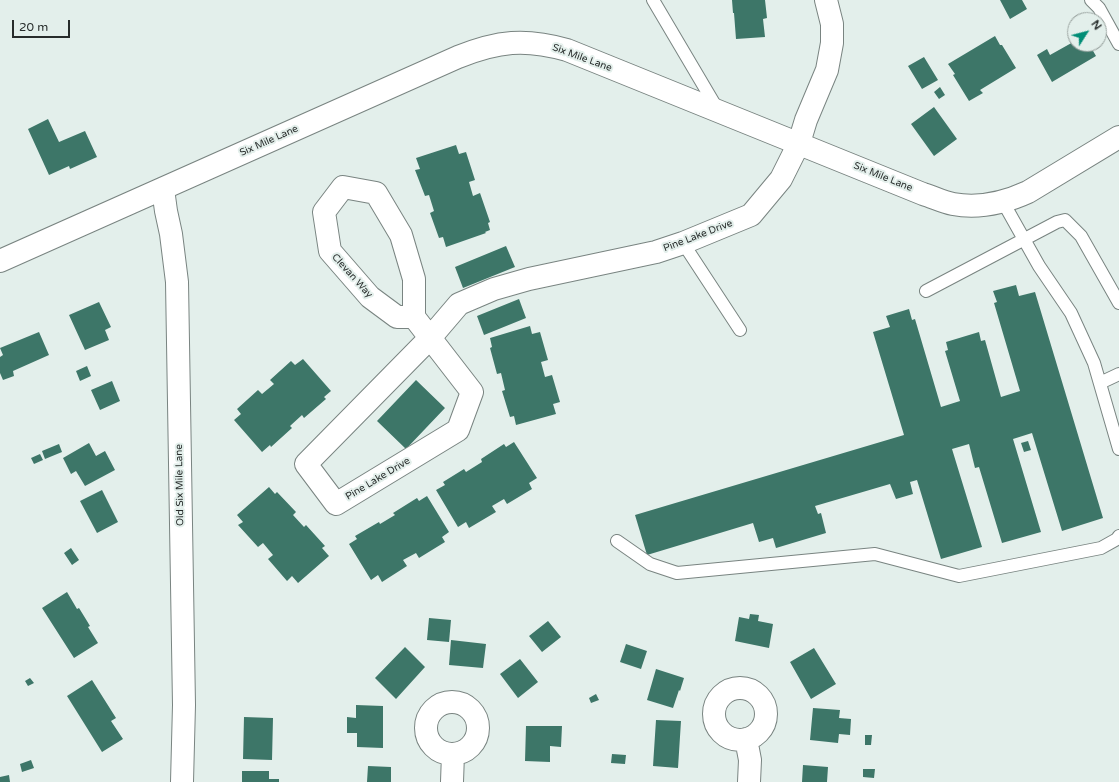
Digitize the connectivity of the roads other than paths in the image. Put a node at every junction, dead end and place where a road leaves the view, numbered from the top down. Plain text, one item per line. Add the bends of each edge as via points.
1 (653, 0) edge
2 (826, 0) edge
3 (1091, 0) edge
4 (1119, 44) edge
5 (718, 111) junction
6 (1119, 137) edge
7 (799, 143) junction
8 (163, 189) junction
9 (1003, 202) junction
10 (1024, 239) junction
11 (683, 243) junction
12 (0, 261) edge
13 (926, 291) dead end
14 (1119, 303) edge
15 (414, 317) junction
16 (740, 330) dead end
17 (430, 338) junction
18 (1119, 374) edge
19 (1100, 383) junction
20 (1119, 449) edge
21 (1119, 536) edge
22 (617, 541) dead end
23 (746, 739) dead end
24 (453, 754) dead end
25 (182, 782) edge
26 (452, 782) edge
27 (749, 782) edge

1 - 5 lane
2 - 7 street, Pine Lake Drive via 832,24 827,70
3 - 4 lane via 1099,8
5 - 7 street, Six Mile Lane
5 - 8 street, Six Mile Lane via 567,50 525,42 510,43 479,48
6 - 9 street, Six Mile Lane via 1028,192
7 - 9 street, Six Mile Lane via 951,204 981,206
7 - 11 street, Pine Lake Drive via 781,179 752,215
8 - 12 street, Six Mile Lane
8 - 25 street, Old Six Mile Lane via 177,282 184,705
9 - 10 lane
10 - 13 lane
10 - 14 lane via 1065,220 1082,236
10 - 19 lane via 1071,313 1094,363
11 - 16 lane
11 - 17 street, Pine Lake Drive via 656,252 494,289 459,304
15 - 15 street, Clevan Way via 414,279 401,235 376,193 343,187 324,212 330,252 370,297 397,317
15 - 17 street
17 - 17 street, Pine Lake Drive via 306,464 336,504 458,430 472,392
18 - 19 lane
19 - 20 lane
21 - 22 lane via 1101,548 959,576 875,554 677,574 650,564
23 - 27 street via 750,760
24 - 26 street

